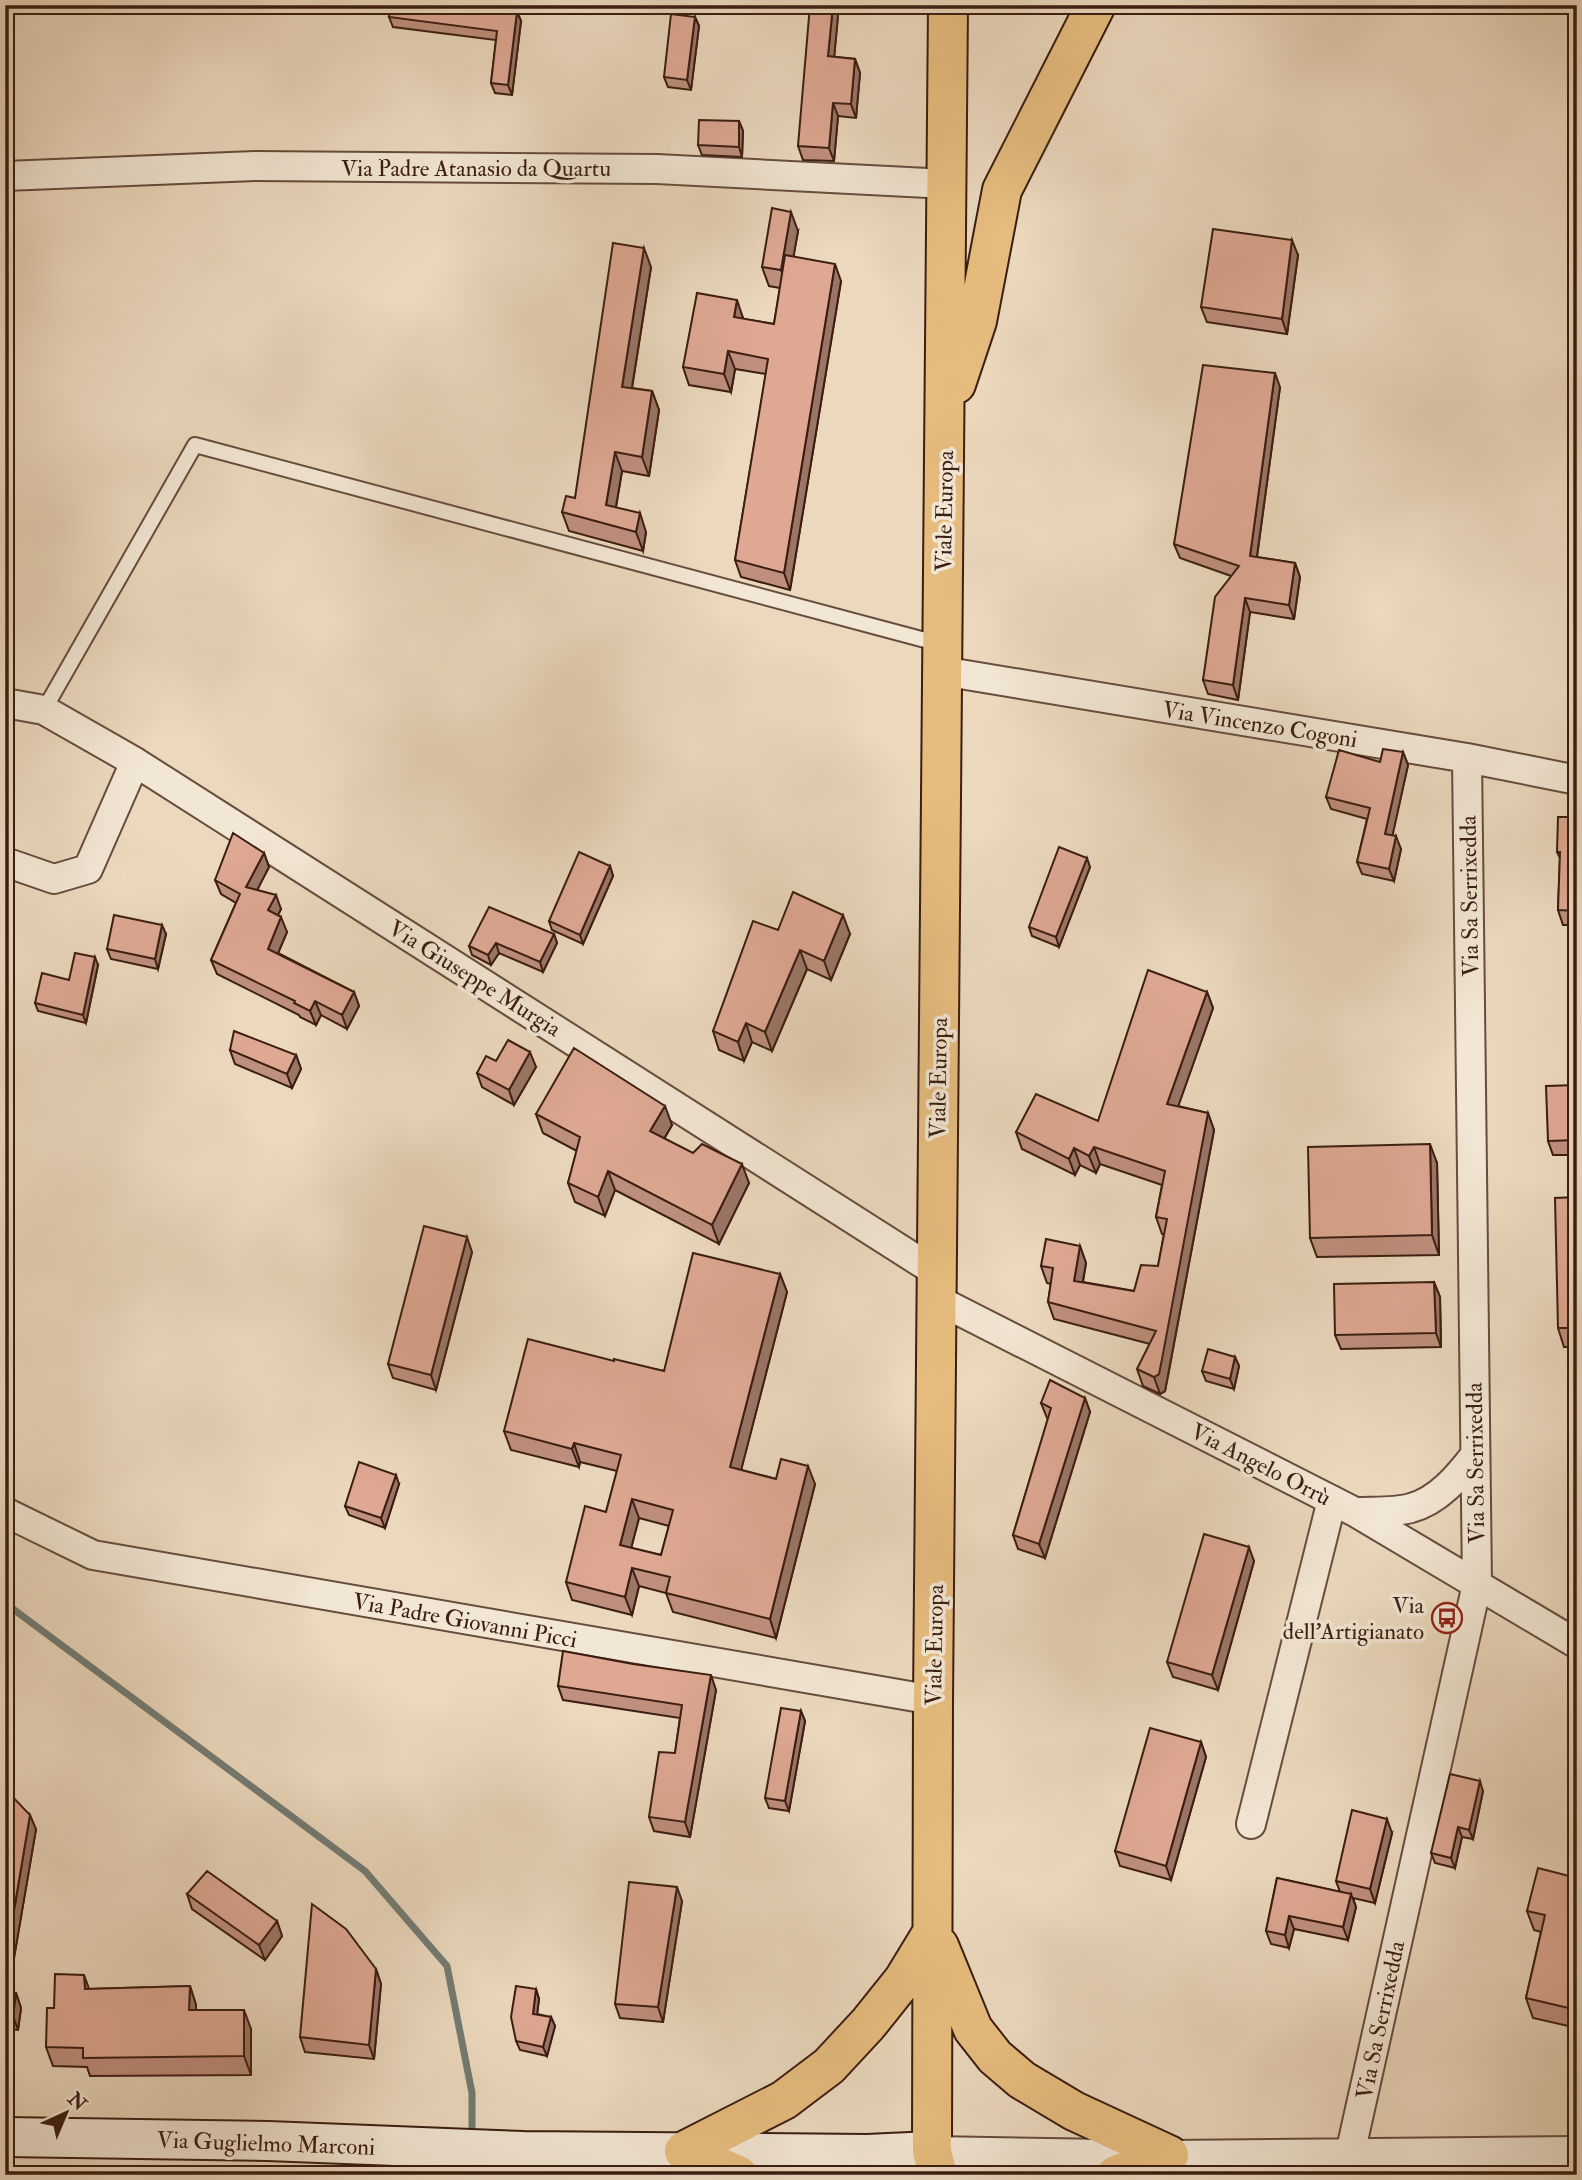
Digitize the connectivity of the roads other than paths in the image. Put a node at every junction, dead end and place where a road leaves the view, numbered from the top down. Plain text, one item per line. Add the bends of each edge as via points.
1 (948, 5) edge
2 (1096, 5) edge
3 (5, 176) edge
4 (947, 184) junction
5 (945, 415) junction
6 (942, 658) junction
7 (5, 685) edge
8 (5, 703) edge
9 (44, 710) junction
10 (1467, 758) junction
11 (135, 762) junction
12 (1577, 780) edge
13 (5, 862) edge
14 (936, 1285) junction
15 (1475, 1455) junction
16 (1343, 1506) junction
17 (5, 1513) edge
18 (1477, 1584) junction
19 (1577, 1644) edge
20 (933, 1700) junction
21 (1251, 1824) dead end
22 (933, 1931) junction
23 (5, 2137) edge
24 (684, 2151) junction
25 (1577, 2151) edge
26 (1350, 2154) junction
27 (1169, 2155) junction
28 (932, 2167) edge
29 (738, 2175) edge
30 (1116, 2175) edge

1 - 4 main road, Viale Europa
2 - 5 main road via 1002,190 977,321
3 - 4 street, Via Padre Atanasio da Quartu via 255,166 643,169
4 - 5 main road, Viale Europa
5 - 6 main road, Viale Europa
6 - 9 lane via 195,445
6 - 10 street, Via Vincenzo Cogoni
6 - 14 main road, Viale Europa
7 - 9 street
8 - 9 street, Via Giuseppe Murgia
9 - 11 street, Via Giuseppe Murgia
10 - 12 street, Via Vincenzo Cogoni
10 - 15 street, Via Sa Serrixedda
11 - 13 street via 88,869 54,879
11 - 14 street, Via Giuseppe Murgia
14 - 16 street, Via Angelo Orrù
14 - 20 main road, Viale Europa
15 - 16 street via 1459,1476 1413,1508 1394,1511
15 - 18 street, Via Sa Serrixedda
16 - 18 street, Via Angelo Orrù
16 - 21 street
17 - 20 street, Via Padre Giovanni Picci via 93,1555
18 - 19 street, Via Angelo Orrù
18 - 26 street, Via Sa Serrixedda
20 - 22 main road, Viale Europa
22 - 24 main road via 904,1979 829,2066 783,2100
22 - 27 main road via 974,2029 995,2057 1022,2080 1074,2111
22 - 28 main road, Viale Europa
23 - 24 main road, Via Guglielmo Marconi
24 - 28 main road, Via Guglielmo Marconi via 867,2154
24 - 29 main road
25 - 26 street, Via Guglielmo Marconi
26 - 27 street, Via Guglielmo Marconi
27 - 28 street, Via Guglielmo Marconi
27 - 30 main road

